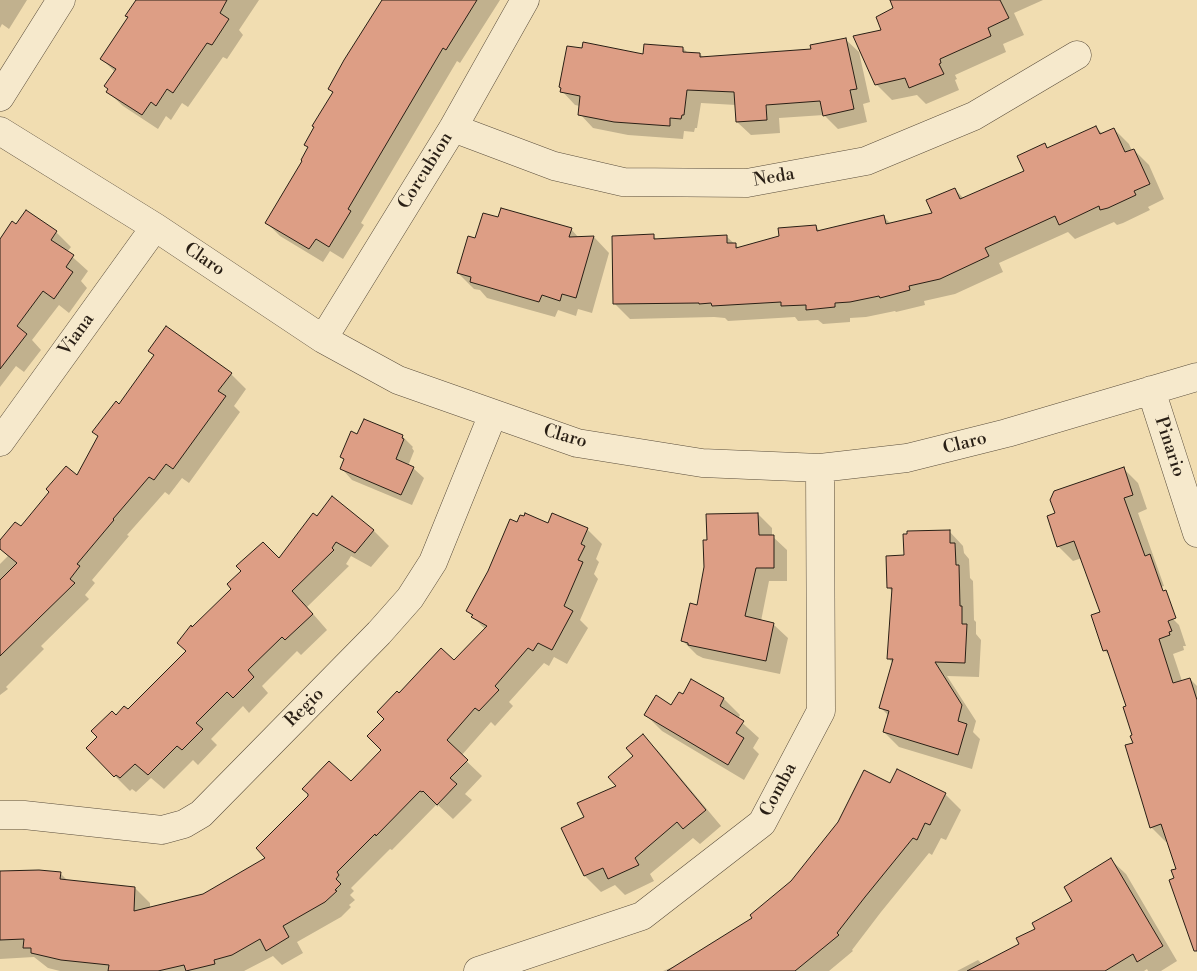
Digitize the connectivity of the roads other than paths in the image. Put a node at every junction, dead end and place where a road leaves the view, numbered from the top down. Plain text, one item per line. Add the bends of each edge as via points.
1 (61, 0) edge
2 (526, 0) edge
3 (1077, 55) dead end
4 (0, 98) edge
5 (453, 128) junction
6 (0, 131) edge
7 (155, 227) junction
8 (323, 339) junction
9 (1197, 377) edge
10 (1151, 390) junction
11 (493, 414) junction
12 (0, 442) edge
13 (820, 468) junction
14 (1197, 533) edge
15 (0, 815) edge
16 (478, 971) edge

1 - 4 street
2 - 5 street, Corcubion
3 - 5 street, Neda via 974,116 866,161 747,183 623,182 554,166
5 - 8 street, Corcubion
6 - 7 street, Claro
7 - 8 street, Claro
7 - 12 street, Viana
8 - 11 street, Claro via 398,380
9 - 10 street, Claro
10 - 13 street, Claro via 1007,433 907,458
10 - 14 street, Pinario
11 - 13 street, Claro via 587,445 702,463
11 - 15 street, Regio via 433,562 410,598 201,814 184,824 162,830
13 - 16 street, Comba via 822,711 762,823 642,916

